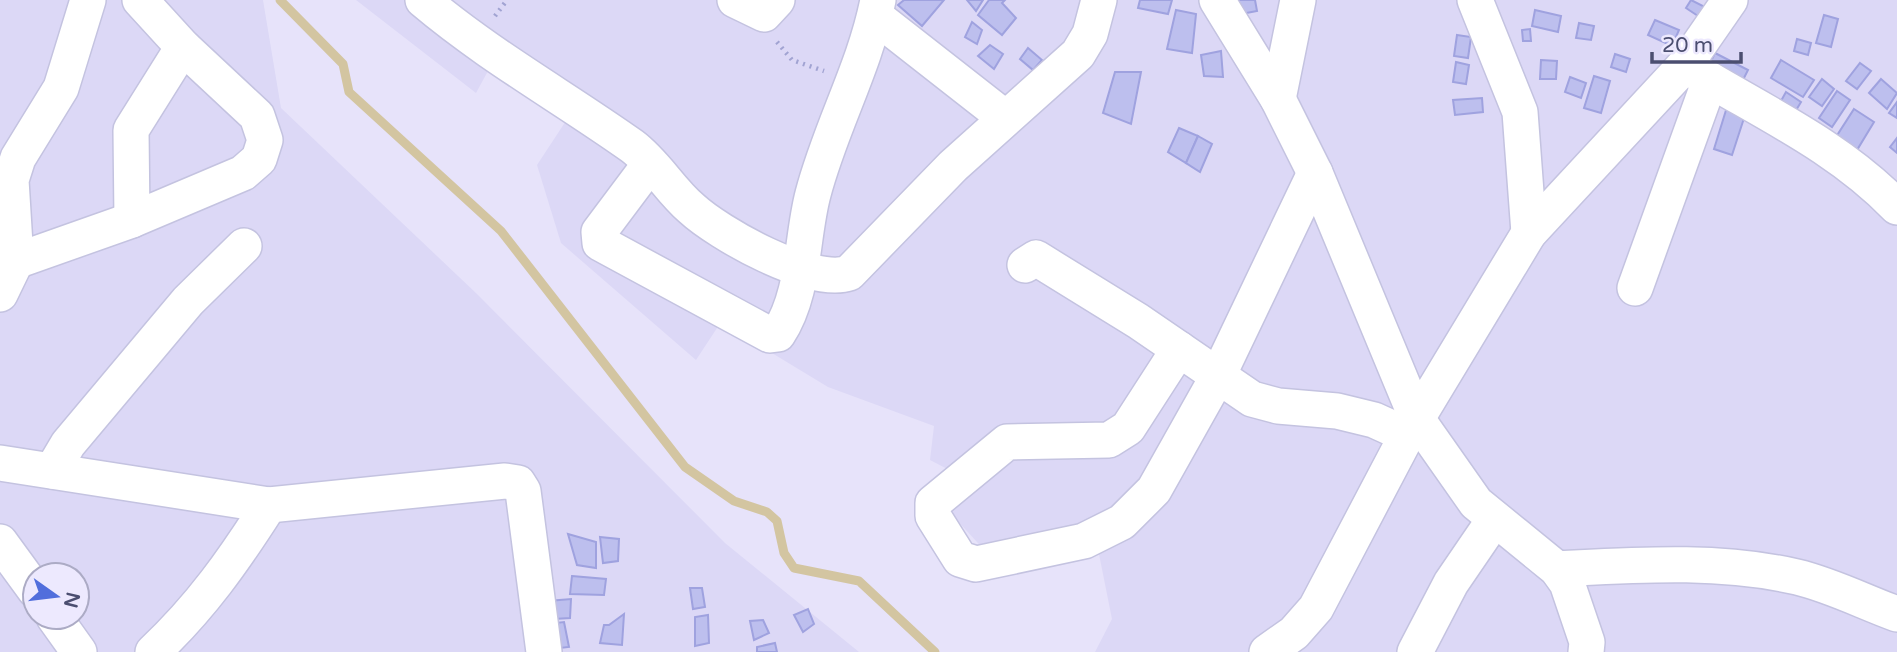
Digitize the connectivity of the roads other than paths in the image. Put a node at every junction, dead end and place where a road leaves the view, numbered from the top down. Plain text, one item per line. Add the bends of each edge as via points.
1 (88, 0) edge
2 (141, 0) edge
3 (423, 0) edge
4 (1099, 0) edge
5 (1217, 0) edge
6 (1298, 0) edge
7 (1475, 0) edge
8 (1730, 0) edge
9 (877, 8) edge
10 (183, 47) junction
11 (1697, 73) junction
12 (1278, 99) junction
13 (1004, 117) junction
14 (650, 164) junction
15 (1315, 173) junction
16 (1897, 208) edge
17 (132, 220) junction
18 (1530, 233) junction
19 (244, 246) dead end
20 (16, 261) junction
21 (1025, 265) dead end
22 (802, 268) junction
23 (1635, 288) dead end
24 (0, 293) edge
25 (1179, 349) junction
26 (1218, 376) junction
27 (1412, 427) junction
28 (0, 463) edge
29 (52, 471) junction
30 (269, 505) junction
31 (1494, 520) junction
32 (0, 542) edge
33 (1557, 569) junction
34 (21, 571) edge
35 (1897, 614) edge
36 (64, 631) edge
37 (1593, 649) edge
38 (79, 652) edge
39 (153, 652) edge
40 (544, 652) edge
41 (1267, 652) edge
42 (1415, 652) edge

1 - 20 street via 61,88 14,170 11,202
2 - 10 street
3 - 14 street via 475,41 636,149
4 - 13 street via 1090,34 1078,54
5 - 12 street
6 - 12 street
7 - 18 street via 1520,112
8 - 11 street
9 - 13 street
9 - 22 street via 813,193
10 - 17 street via 131,130
10 - 17 street via 257,116 265,140 259,159 243,173
11 - 16 street via 1793,125 1868,178
11 - 18 street
11 - 23 street
12 - 15 street
13 - 22 street via 849,273 832,275
14 - 22 street via 691,209 738,241
14 - 22 street via 599,232 600,243 769,335 778,334 784,325
15 - 26 street
15 - 27 street
17 - 20 street
18 - 27 street
19 - 29 street via 188,302 68,444
20 - 24 street
21 - 25 street via 1036,258
25 - 26 street
25 - 26 street via 1128,428 1110,440 1007,442 933,503 933,516 960,559 976,564 1084,541 1122,523 1154,490
26 - 27 street via 1252,399 1278,406
27 - 31 street
27 - 41 street via 1316,608
28 - 29 street
29 - 30 street
30 - 39 street via 226,573
30 - 40 street via 518,483 523,491
31 - 33 street
31 - 42 street via 1451,583
32 - 34 street
33 - 35 street via 1675,562 1732,568 1798,577
33 - 37 street
36 - 38 street

